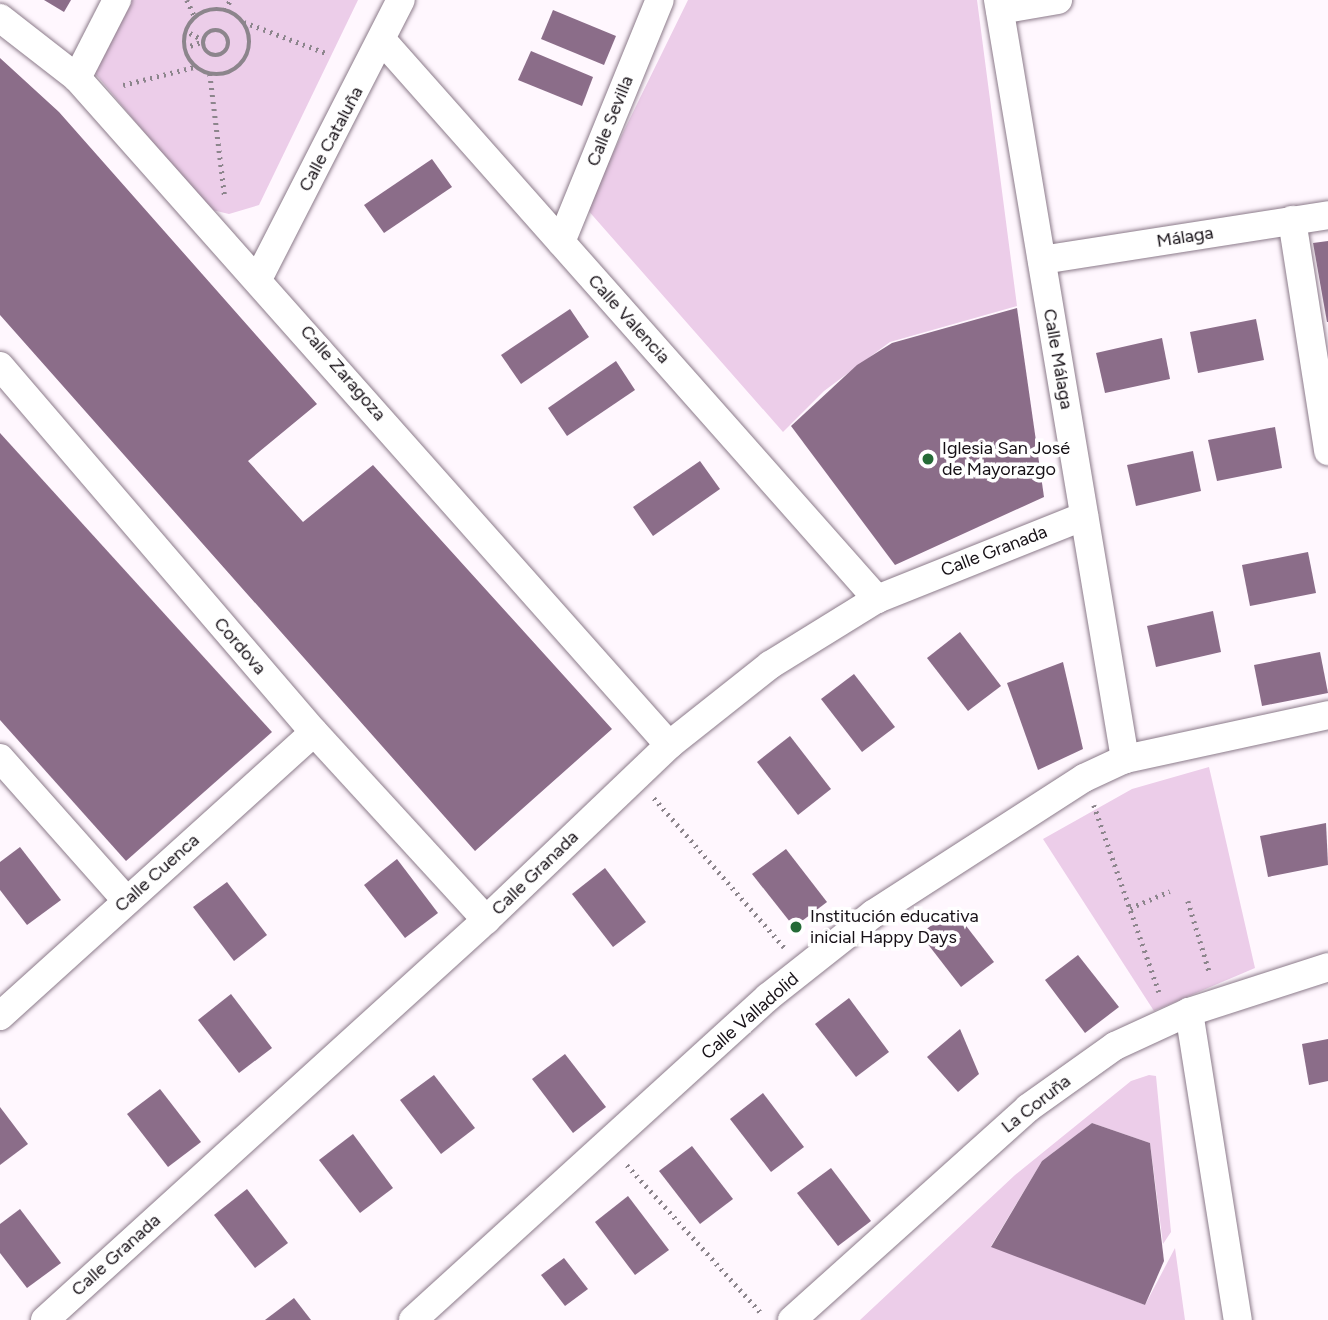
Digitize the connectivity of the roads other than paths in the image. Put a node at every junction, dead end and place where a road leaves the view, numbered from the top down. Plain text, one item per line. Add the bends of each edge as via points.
1 (117, 0) edge
2 (401, 0) edge
3 (660, 0) edge
4 (1058, 0) edge
5 (999, 5) edge
6 (0, 18) edge
7 (382, 40) junction
8 (77, 78) junction
9 (1328, 215) edge
10 (1292, 220) junction
11 (561, 242) junction
12 (1042, 260) junction
13 (259, 277) junction
14 (0, 366) edge
15 (1328, 451) edge
16 (1084, 516) junction
17 (877, 598) junction
18 (1328, 715) edge
19 (314, 732) junction
20 (669, 745) junction
21 (0, 758) edge
22 (1125, 759) junction
23 (126, 900) junction
24 (486, 920) junction
25 (1328, 967) edge
26 (0, 1016) edge
27 (1179, 1016) junction
28 (45, 1320) edge
29 (413, 1320) edge
30 (792, 1320) edge
31 (1238, 1320) edge

1 - 8 street
2 - 7 street, Calle Cataluña
3 - 11 street, Calle Sevilla
4 - 5 street
5 - 12 street, Calle Málaga
6 - 8 street, Calle Zaragoza
7 - 11 street, Calle Valencia
7 - 13 street, Calle Cataluña
8 - 13 street, Calle Zaragoza
9 - 10 street, Málaga
10 - 12 street, Málaga
10 - 15 street
11 - 17 street, Calle Valencia
12 - 16 street, Calle Málaga
13 - 20 street, Calle Zaragoza
14 - 19 street, Cordova
16 - 17 street, Calle Granada
16 - 22 street, Calle Málaga
17 - 20 street, Calle Granada via 770,665
18 - 22 street, Calle Valladolid
19 - 23 street, Calle Cuenca
19 - 24 street, Cordova
20 - 24 street, Calle Granada
21 - 23 street
22 - 29 street, Calle Valladolid via 1084,778 873,914 803,969
23 - 26 street, Calle Cuenca
24 - 28 street, Calle Granada
25 - 27 street, La Coruña
27 - 30 street, La Coruña via 1115,1046 1028,1108
27 - 31 street

